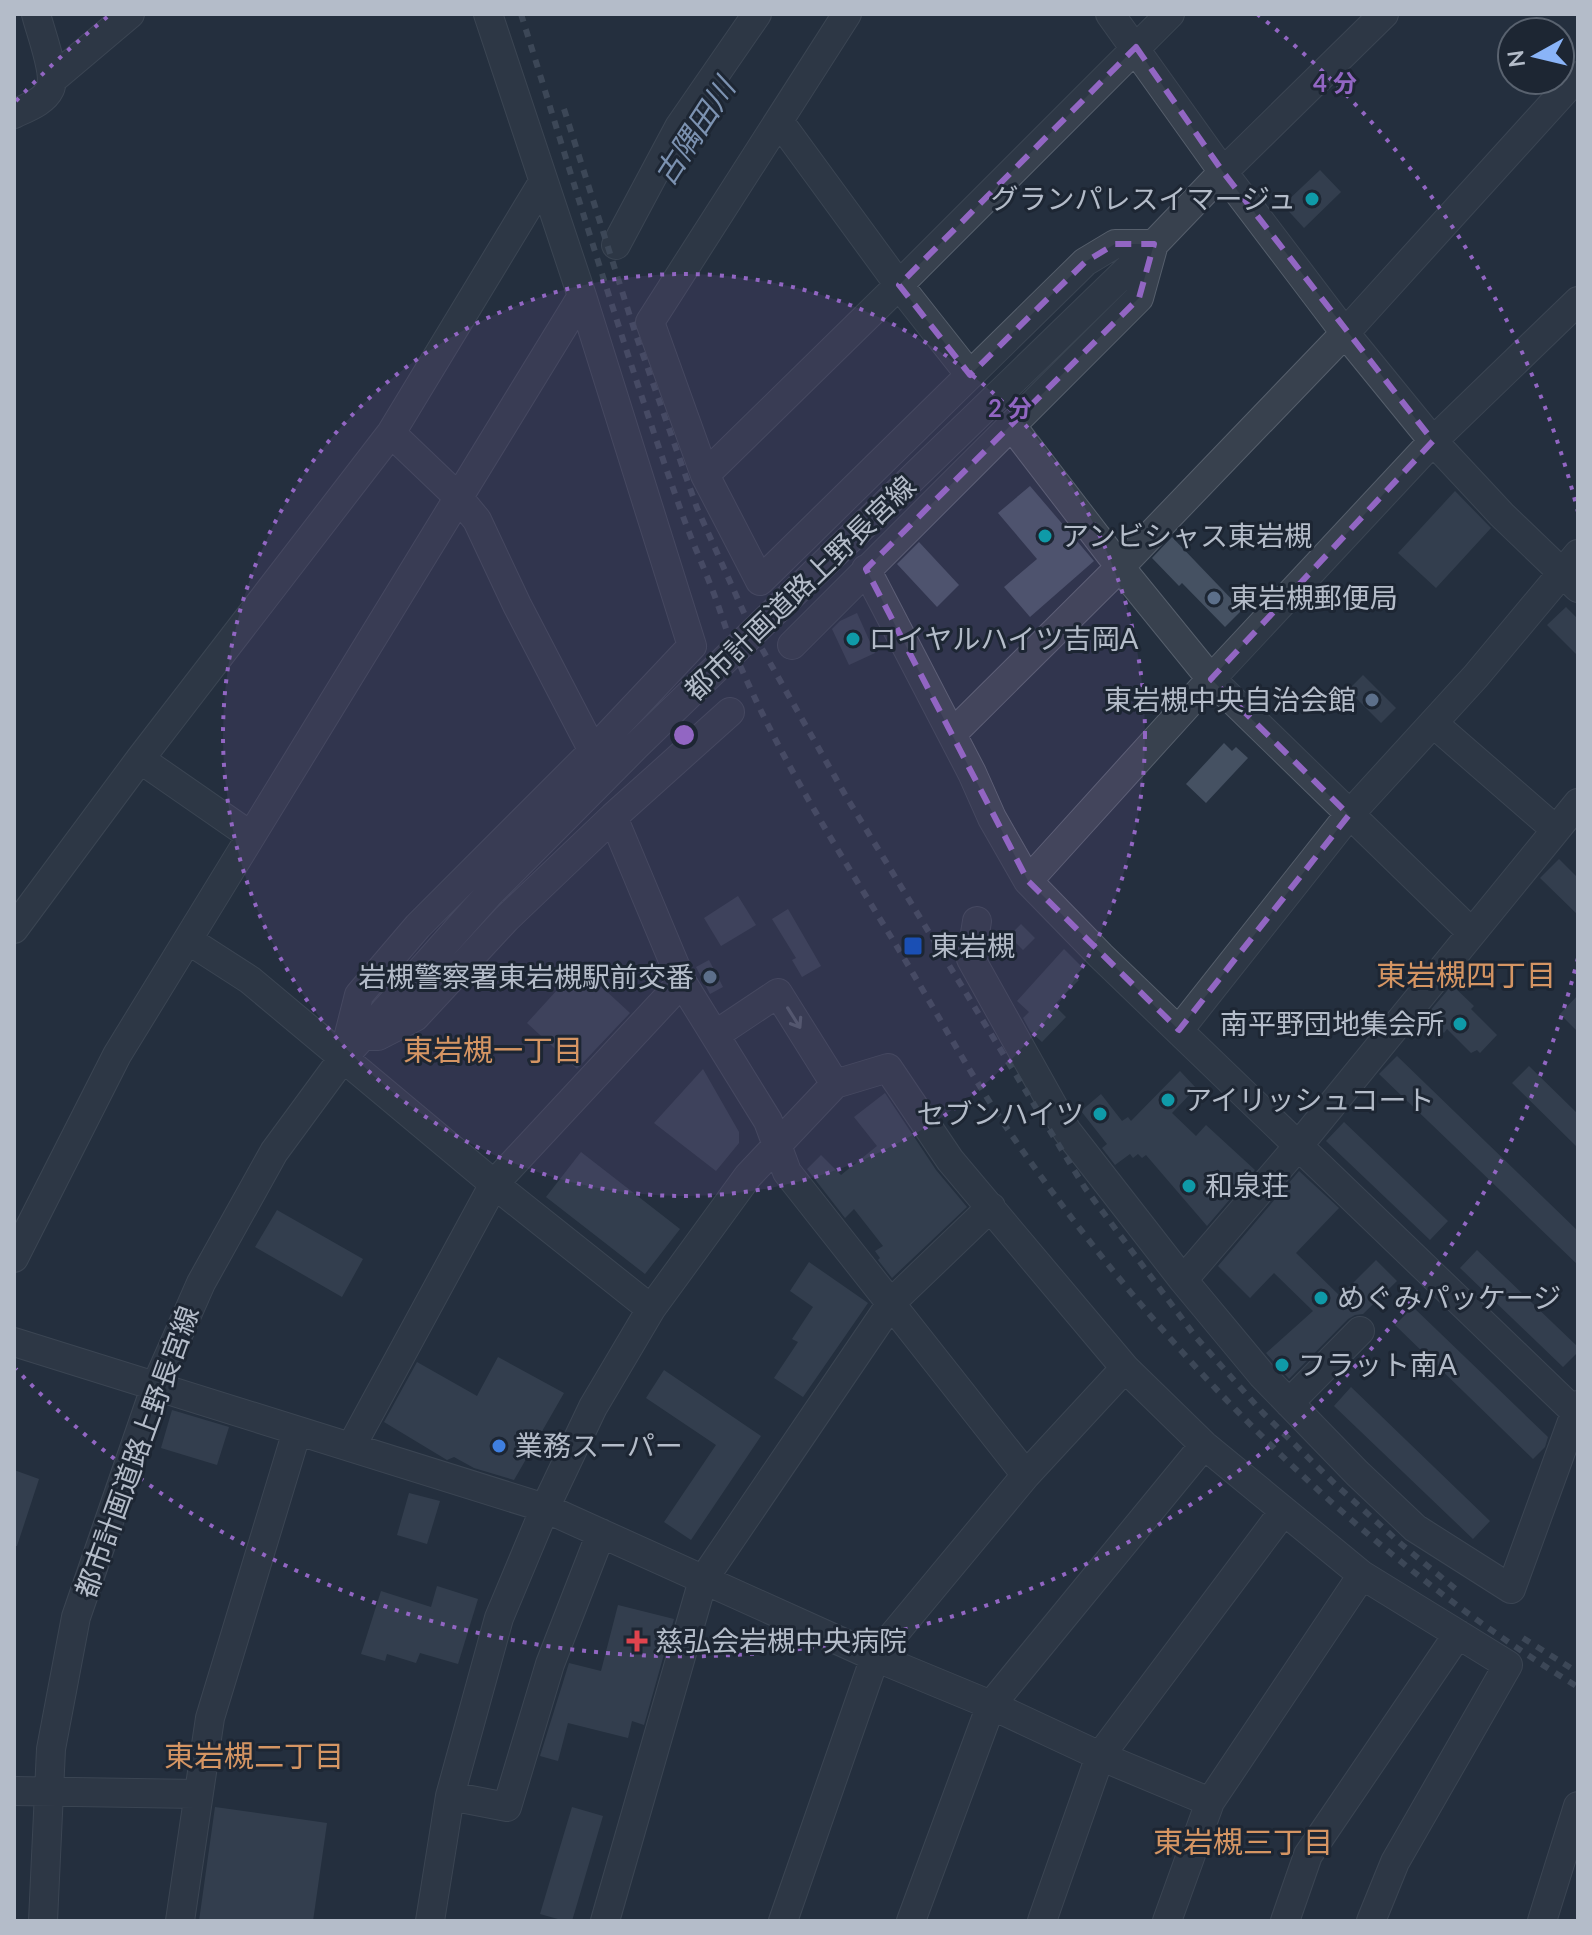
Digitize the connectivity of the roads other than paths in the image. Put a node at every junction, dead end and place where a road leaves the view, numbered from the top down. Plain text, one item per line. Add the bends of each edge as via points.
1 (36, 14) edge
2 (130, 14) edge
3 (488, 14) edge
4 (757, 14) edge
5 (847, 14) edge
6 (1110, 14) edge
7 (1170, 14) edge
8 (1384, 14) edge
9 (1136, 47) junction
10 (1578, 76) edge
11 (53, 79) junction
12 (14, 114) edge
13 (779, 121) junction
14 (1223, 172) junction
15 (543, 182) junction
16 (1154, 244) junction
17 (616, 245) dead end
18 (899, 285) junction
19 (582, 296) junction
20 (1578, 301) edge
21 (1345, 333) junction
22 (970, 375) junction
23 (1011, 425) junction
24 (391, 433) junction
25 (1433, 441) junction
26 (705, 475) junction
27 (458, 497) junction
28 (1120, 567) junction
29 (866, 569) junction
30 (1573, 572) edge
31 (792, 645) dead end
32 (1211, 679) junction
33 (730, 712) dead end
34 (1433, 723) junction
35 (952, 734) junction
36 (593, 751) junction
37 (140, 759) junction
38 (1578, 803) edge
39 (1349, 815) junction
40 (613, 817) junction
41 (1556, 830) junction
42 (251, 836) junction
43 (1028, 881) junction
44 (977, 921) dead end
45 (14, 929) edge
46 (1471, 932) junction
47 (188, 940) junction
48 (682, 982) junction
49 (1179, 1030) junction
50 (715, 1035) junction
51 (363, 1036) junction
52 (343, 1058) junction
53 (835, 1084) junction
54 (1299, 1145) junction
55 (776, 1146) junction
56 (494, 1184) junction
57 (991, 1207) junction
58 (14, 1258) edge
59 (1183, 1280) junction
60 (892, 1302) junction
61 (651, 1309) junction
62 (1360, 1331) dead end
63 (14, 1342) edge
64 (1125, 1368) junction
65 (156, 1385) junction
66 (1289, 1403) junction
67 (1577, 1409) edge
68 (297, 1431) junction
69 (1204, 1445) junction
70 (351, 1447) junction
71 (1570, 1456) edge
72 (1026, 1475) junction
73 (545, 1508) junction
74 (1283, 1512) junction
75 (601, 1533) junction
76 (1362, 1575) junction
77 (703, 1580) junction
78 (1458, 1634) junction
79 (875, 1657) junction
80 (991, 1705) junction
81 (1100, 1756) junction
82 (14, 1791) edge
83 (49, 1791) junction
84 (197, 1794) junction
85 (450, 1796) junction
86 (1210, 1802) junction
87 (1578, 1806) edge
88 (43, 1921) edge
89 (180, 1921) edge
90 (430, 1921) edge
91 (605, 1921) edge
92 (783, 1921) edge
93 (911, 1921) edge
94 (1042, 1921) edge
95 (1167, 1921) edge
96 (1285, 1921) edge
97 (1371, 1921) edge
98 (1542, 1921) edge

1 - 11 street
2 - 11 street
3 - 15 street
4 - 17 street via 679,127
5 - 13 street
6 - 9 street
7 - 9 street
8 - 14 street, 都市計画道路上野長宮線
9 - 14 street
9 - 18 street
10 - 21 street
11 - 12 street via 40,101
13 - 18 street
13 - 26 street via 650,322
14 - 16 street, 都市計画道路上野長宮線
14 - 21 street
15 - 19 street
15 - 24 street
16 - 22 street via 1115,244 1085,262
16 - 23 street via 1139,298
16 - 51 street, 都市計画道路上野長宮線 via 604,778 489,894
18 - 22 street
18 - 26 street
19 - 27 street
19 - 36 street via 692,646
20 - 25 street
21 - 25 street
21 - 28 street
22 - 26 street via 760,581
23 - 28 street
23 - 29 street
24 - 27 street
24 - 37 street
25 - 30 street via 1502,515
25 - 32 street
27 - 36 street via 477,520
27 - 42 street
28 - 32 street
28 - 35 street
29 - 31 street
29 - 35 street
30 - 34 street
32 - 39 street
32 - 43 street
33 - 40 street
34 - 39 street
34 - 41 street
35 - 43 street
36 - 52 street via 418,926 359,995
37 - 42 street
37 - 45 street
38 - 41 street
39 - 46 street
39 - 49 street
40 - 48 street
40 - 51 street via 506,919 415,1017 378,1036
41 - 46 street
42 - 47 street
43 - 49 street
44 - 59 street via 971,959 1067,1131
46 - 54 street
47 - 52 street via 250,980
47 - 58 street via 117,1055
48 - 50 street
48 - 56 street
49 - 54 street
50 -> 53 street via 778,993
50 - 55 street via 768,1121
51 - 52 street, 都市計画道路上野長宮線
52 - 56 street
52 - 65 street, 都市計画道路上野長宮線 via 274,1152 201,1283
53 - 55 street
53 - 57 street via 888,1068 950,1160
54 - 59 street
54 - 67 street
55 - 60 street via 787,1172
55 - 61 street
56 - 61 street
56 - 70 street
57 - 60 street
57 - 64 street
59 - 66 street
60 - 72 street
60 - 77 street
61 - 73 street via 593,1407
62 - 66 street
63 - 65 street
64 - 69 street
64 - 72 street
65 - 68 street
65 - 83 street, 都市計画道路上野長宮線 via 76,1617 51,1749
66 - 71 street via 1415,1528 1511,1589
67 - 71 street
68 - 70 street
68 - 84 street via 210,1718
69 - 74 street
69 - 80 street
70 - 73 street
72 - 79 street
73 - 75 street
73 - 85 street via 499,1618
74 - 76 street
74 - 81 street
75 - 77 street
75 - 85 street via 550,1664 507,1807
76 - 78 street
76 - 86 street
77 - 79 street
77 - 91 street
78 - 96 street via 1308,1855
78 - 97 street via 1508,1665 1395,1862
79 - 80 street
79 - 92 street
80 - 81 street
80 - 93 street
81 - 86 street
81 - 94 street
82 - 83 street
83 - 84 street
83 - 88 street, 都市計画道路上野長宮線
84 - 89 street
85 - 90 street
86 - 95 street
87 - 98 street

